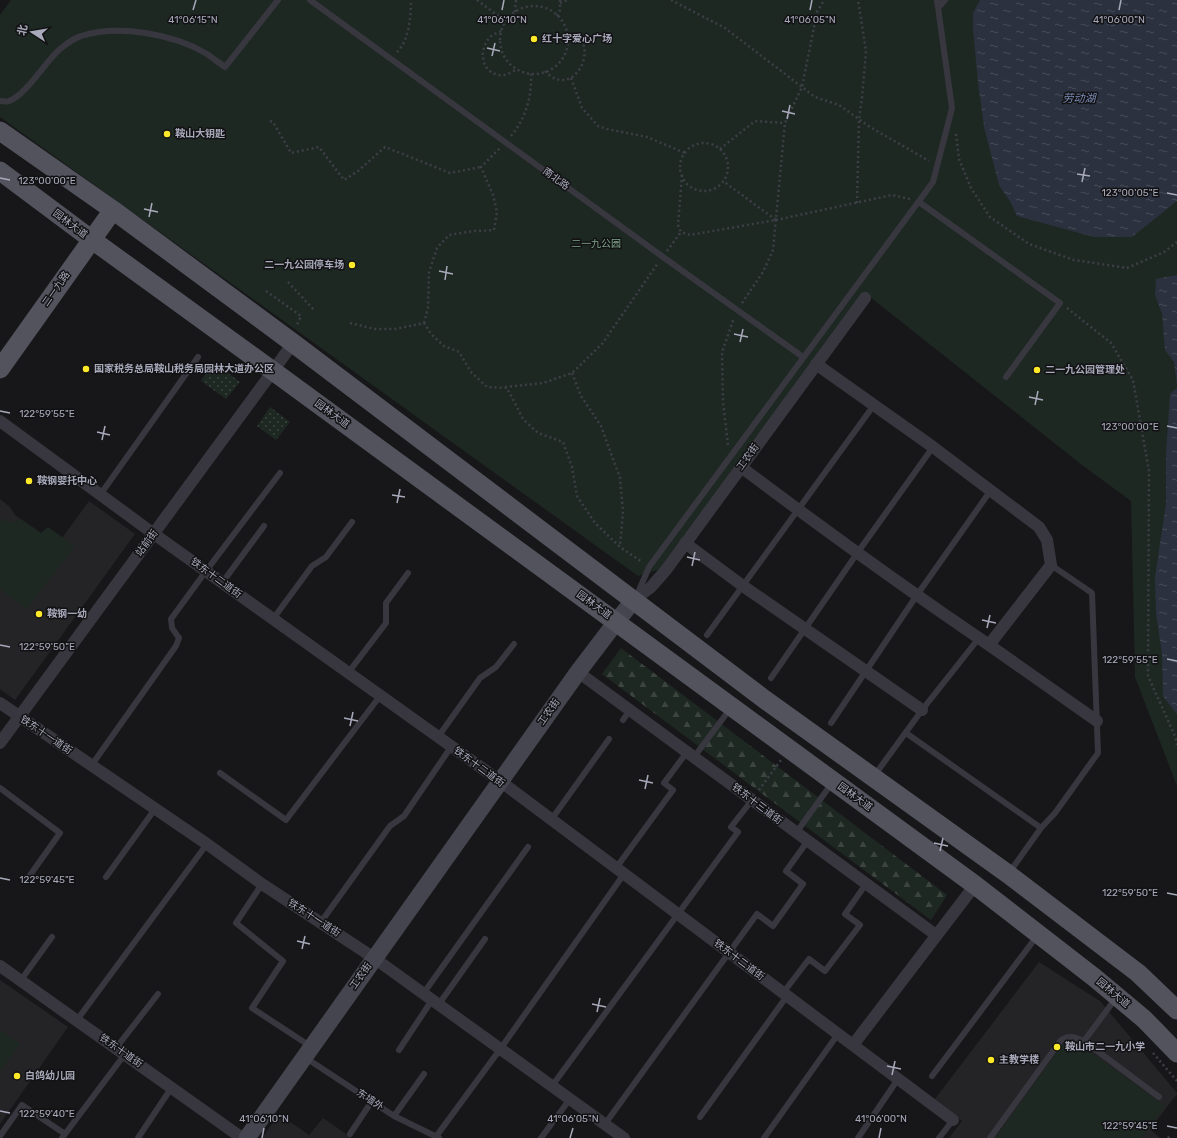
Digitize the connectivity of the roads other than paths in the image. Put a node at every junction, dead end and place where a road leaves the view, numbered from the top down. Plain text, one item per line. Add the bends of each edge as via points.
1 (278, 0) edge
2 (310, 0) edge
3 (937, 0) edge
4 (945, 0) edge
5 (938, 8) junction
6 (0, 102) edge
7 (0, 131) edge
8 (0, 171) edge
9 (919, 202) junction
10 (113, 210) junction
11 (91, 240) junction
12 (865, 298) dead end
13 (292, 343) junction
14 (198, 357) dead end
15 (803, 357) junction
16 (816, 364) junction
17 (0, 369) edge
18 (273, 371) junction
19 (1006, 377) dead end
20 (874, 405) junction
21 (0, 421) edge
22 (933, 447) junction
23 (741, 467) junction
24 (280, 473) dead end
25 (990, 490) junction
26 (100, 494) junction
27 (798, 510) junction
28 (352, 522) dead end
29 (264, 526) dead end
30 (154, 534) junction
31 (685, 543) junction
32 (858, 552) junction
33 (1051, 565) junction
34 (206, 571) junction
35 (408, 573) dead end
36 (222, 583) junction
37 (743, 586) junction
38 (916, 595) junction
39 (634, 600) junction
40 (597, 608) junction
41 (273, 619) junction
42 (616, 622) junction
43 (805, 629) junction
44 (707, 635) dead end
45 (984, 641) junction
46 (514, 644) dead end
47 (866, 670) junction
48 (578, 672) junction
49 (348, 673) junction
50 (771, 678) dead end
51 (380, 696) junction
52 (0, 703) edge
53 (731, 707) junction
54 (630, 710) junction
55 (922, 710) junction
56 (19, 717) junction
57 (623, 720) dead end
58 (1097, 721) junction
59 (831, 723) dead end
60 (906, 734) junction
61 (438, 737) junction
62 (609, 739) dead end
63 (0, 743) edge
64 (451, 747) junction
65 (690, 755) junction
66 (91, 766) junction
67 (220, 773) dead end
68 (872, 776) junction
69 (834, 781) junction
70 (500, 782) junction
71 (0, 788) edge
72 (752, 800) junction
73 (155, 809) junction
74 (552, 820) junction
75 (1041, 828) junction
76 (796, 833) junction
77 (807, 842) junction
78 (207, 844) junction
79 (528, 847) dead end
80 (620, 871) junction
81 (1008, 874) junction
82 (106, 877) dead end
83 (28, 878) dead end
84 (262, 884) junction
85 (866, 884) junction
86 (975, 885) junction
87 (678, 914) junction
88 (321, 922) junction
89 (1039, 934) junction
90 (936, 935) junction
91 (52, 937) dead end
92 (485, 939) dead end
93 (729, 953) junction
94 (374, 958) junction
95 (0, 966) edge
96 (21, 980) junction
97 (158, 994) dead end
98 (785, 994) junction
99 (1117, 997) junction
100 (431, 999) junction
101 (1177, 1010) edge
102 (77, 1020) junction
103 (838, 1034) junction
104 (1084, 1041) junction
105 (853, 1045) junction
106 (500, 1048) junction
107 (399, 1050) dead end
108 (120, 1051) junction
109 (308, 1052) junction
110 (1177, 1053) edge
111 (424, 1074) dead end
112 (932, 1076) dead end
113 (898, 1080) junction
114 (552, 1086) junction
115 (172, 1087) junction
116 (1160, 1097) dead end
117 (570, 1099) junction
118 (372, 1101) junction
119 (394, 1116) junction
120 (700, 1117) dead end
121 (953, 1120) joint
122 (605, 1124) junction
123 (350, 1134) dead end
124 (0, 1136) edge
125 (63, 1136) edge
126 (437, 1137) edge
127 (138, 1138) edge
128 (242, 1138) edge
129 (246, 1138) edge
130 (541, 1138) edge
131 (624, 1138) edge
132 (764, 1138) edge
133 (858, 1138) edge
134 (939, 1138) edge
135 (990, 1138) edge

1 - 6 lane via 225,67 207,54 161,36 141,32 105,31 79,36 60,49 18,95 8,102
2 - 15 lane, 南北路
3 - 5 lane
4 - 5 lane
5 - 9 lane via 952,108 933,182
7 - 10 main road
8 - 11 main road, 园林大道
9 - 15 lane
9 - 19 lane via 1060,303
10 - 11 main road, 二一九路
10 - 13 main road
11 - 17 main road, 二一九路
11 - 18 main road, 园林大道
12 - 16 street, 工农街
13 - 18 street, 站前街
13 - 39 main road
14 - 26 lane
15 - 39 lane via 649,567
16 - 20 street
16 - 23 street, 工农街
18 - 30 street, 站前街
18 - 40 main road, 园林大道
20 - 22 street
20 - 27 lane
21 - 26 street, 铁东十二道街
22 - 25 street
22 - 32 lane
23 - 27 street
23 - 31 street, 工农街
24 - 34 lane
25 - 33 street via 1039,527 1047,540
25 - 38 lane
26 - 30 street, 铁东十二道街
27 - 32 street
27 - 37 lane
28 - 41 lane via 326,557 312,566
29 - 36 lane
30 - 34 street, 铁东十二道街
30 - 56 street, 站前街
31 - 37 street
31 - 39 street, 工农街 via 666,570
32 - 38 street
32 - 43 lane
33 - 45 street
33 - 58 lane via 1092,593
34 - 36 street, 铁东十二道街
34 - 66 lane via 172,619 172,628 179,638 176,646
35 - 49 lane via 386,603 386,623
36 - 41 street, 铁东十二道街
37 - 43 street
37 - 44 lane
38 - 45 street
38 - 47 lane
39 - 40 street via 614,611
39 - 42 street, 工农街
39 - 68 main road via 764,699
40 - 42 main road, 园林大道
41 - 49 street, 铁东十二道街
42 - 48 street, 工农街
42 - 53 main road, 园林大道
43 - 47 street
43 - 50 lane
45 - 55 lane
45 - 58 street
46 - 61 lane via 496,667 480,678
47 - 55 street
47 - 59 lane
48 - 54 street, 铁东十三道街
48 - 70 street, 工农街
49 - 51 street, 铁东十二道街
51 - 61 street, 铁东十二道街
51 - 67 lane via 286,820
52 - 56 street, 铁东十一道街
53 - 65 lane
53 - 69 main road, 园林大道
54 - 57 lane
54 - 65 street, 铁东十三道街
55 - 60 lane
56 - 63 street, 站前街
56 - 66 street, 铁东十一道街
58 - 75 lane via 1098,753 1055,813
60 - 68 lane
60 - 75 lane
61 - 64 street, 铁东十二道街
62 - 74 lane
64 - 70 street, 铁东十二道街
64 - 88 lane via 404,816 390,826
65 - 72 street, 铁东十三道街
65 - 80 lane via 664,784 673,790
66 - 73 street, 铁东十一道街
68 - 81 main road
69 - 76 lane
69 - 86 main road, 园林大道
70 - 74 street, 铁东十二道街
70 - 94 street, 工农街
71 - 83 lane via 60,833
72 - 76 street, 铁东十三道街
72 - 87 lane via 731,827 738,832
73 - 78 street, 铁东十一道街
73 - 82 lane
74 - 80 street, 铁东十二道街
75 - 81 lane
76 - 77 street, 铁东十三道街
77 - 85 street, 铁东十三道街
77 - 93 lane via 786,871 804,884 773,926 757,914
78 - 84 street, 铁东十一道街
78 - 102 lane
79 - 100 lane
80 - 87 street, 铁东十二道街
80 - 106 lane
81 - 101 main road via 1138,973
84 - 88 street, 铁东十一道街
84 - 109 lane, 东墙外 via 236,923 283,961 252,1008
85 - 90 street, 铁东十三道街
85 - 98 lane via 845,914 860,925 825,971 809,959
86 - 89 main road, 园林大道
86 - 90 street
87 - 93 street, 铁东十二道街
87 - 114 lane
88 - 94 street, 铁东十一道街
89 - 99 main road, 园林大道
89 - 112 lane
90 - 105 street
91 - 96 lane
92 - 100 lane
93 - 98 street, 铁东十二道街
93 - 122 lane
94 - 100 street, 铁东十一道街
94 - 109 street, 工农街
95 - 96 street, 铁东十道街
96 - 102 street, 铁东十道街
97 - 108 lane
98 - 103 street, 铁东十二道街
98 - 120 lane
99 - 104 lane
99 - 110 main road, 园林大道 via 1144,1019
100 - 106 street, 铁东十一道街
100 - 107 lane
102 - 108 street, 铁东十道街
103 - 105 street, 铁东十二道街
103 - 132 lane
104 - 116 lane
104 - 135 lane via 1074,1036 1061,1040
105 - 113 street, 铁东十二道街
106 - 114 street, 铁东十一道街
106 - 126 lane
108 - 115 street, 铁东十道街
108 - 125 lane
109 - 118 lane, 东墙外
109 - 129 street, 工农街
111 - 119 lane
113 - 121 street, 铁东十二道街
113 - 133 lane
114 - 117 street, 铁东十一道街
115 - 127 lane
115 - 128 street, 铁东十道街
117 - 122 street, 铁东十一道街
117 - 130 lane
118 - 119 lane, 东墙外
118 - 123 lane
119 - 126 lane, 东墙外
121 - 134 lane
122 - 131 street, 铁东十一道街
124 - 125 lane via 22,1105

